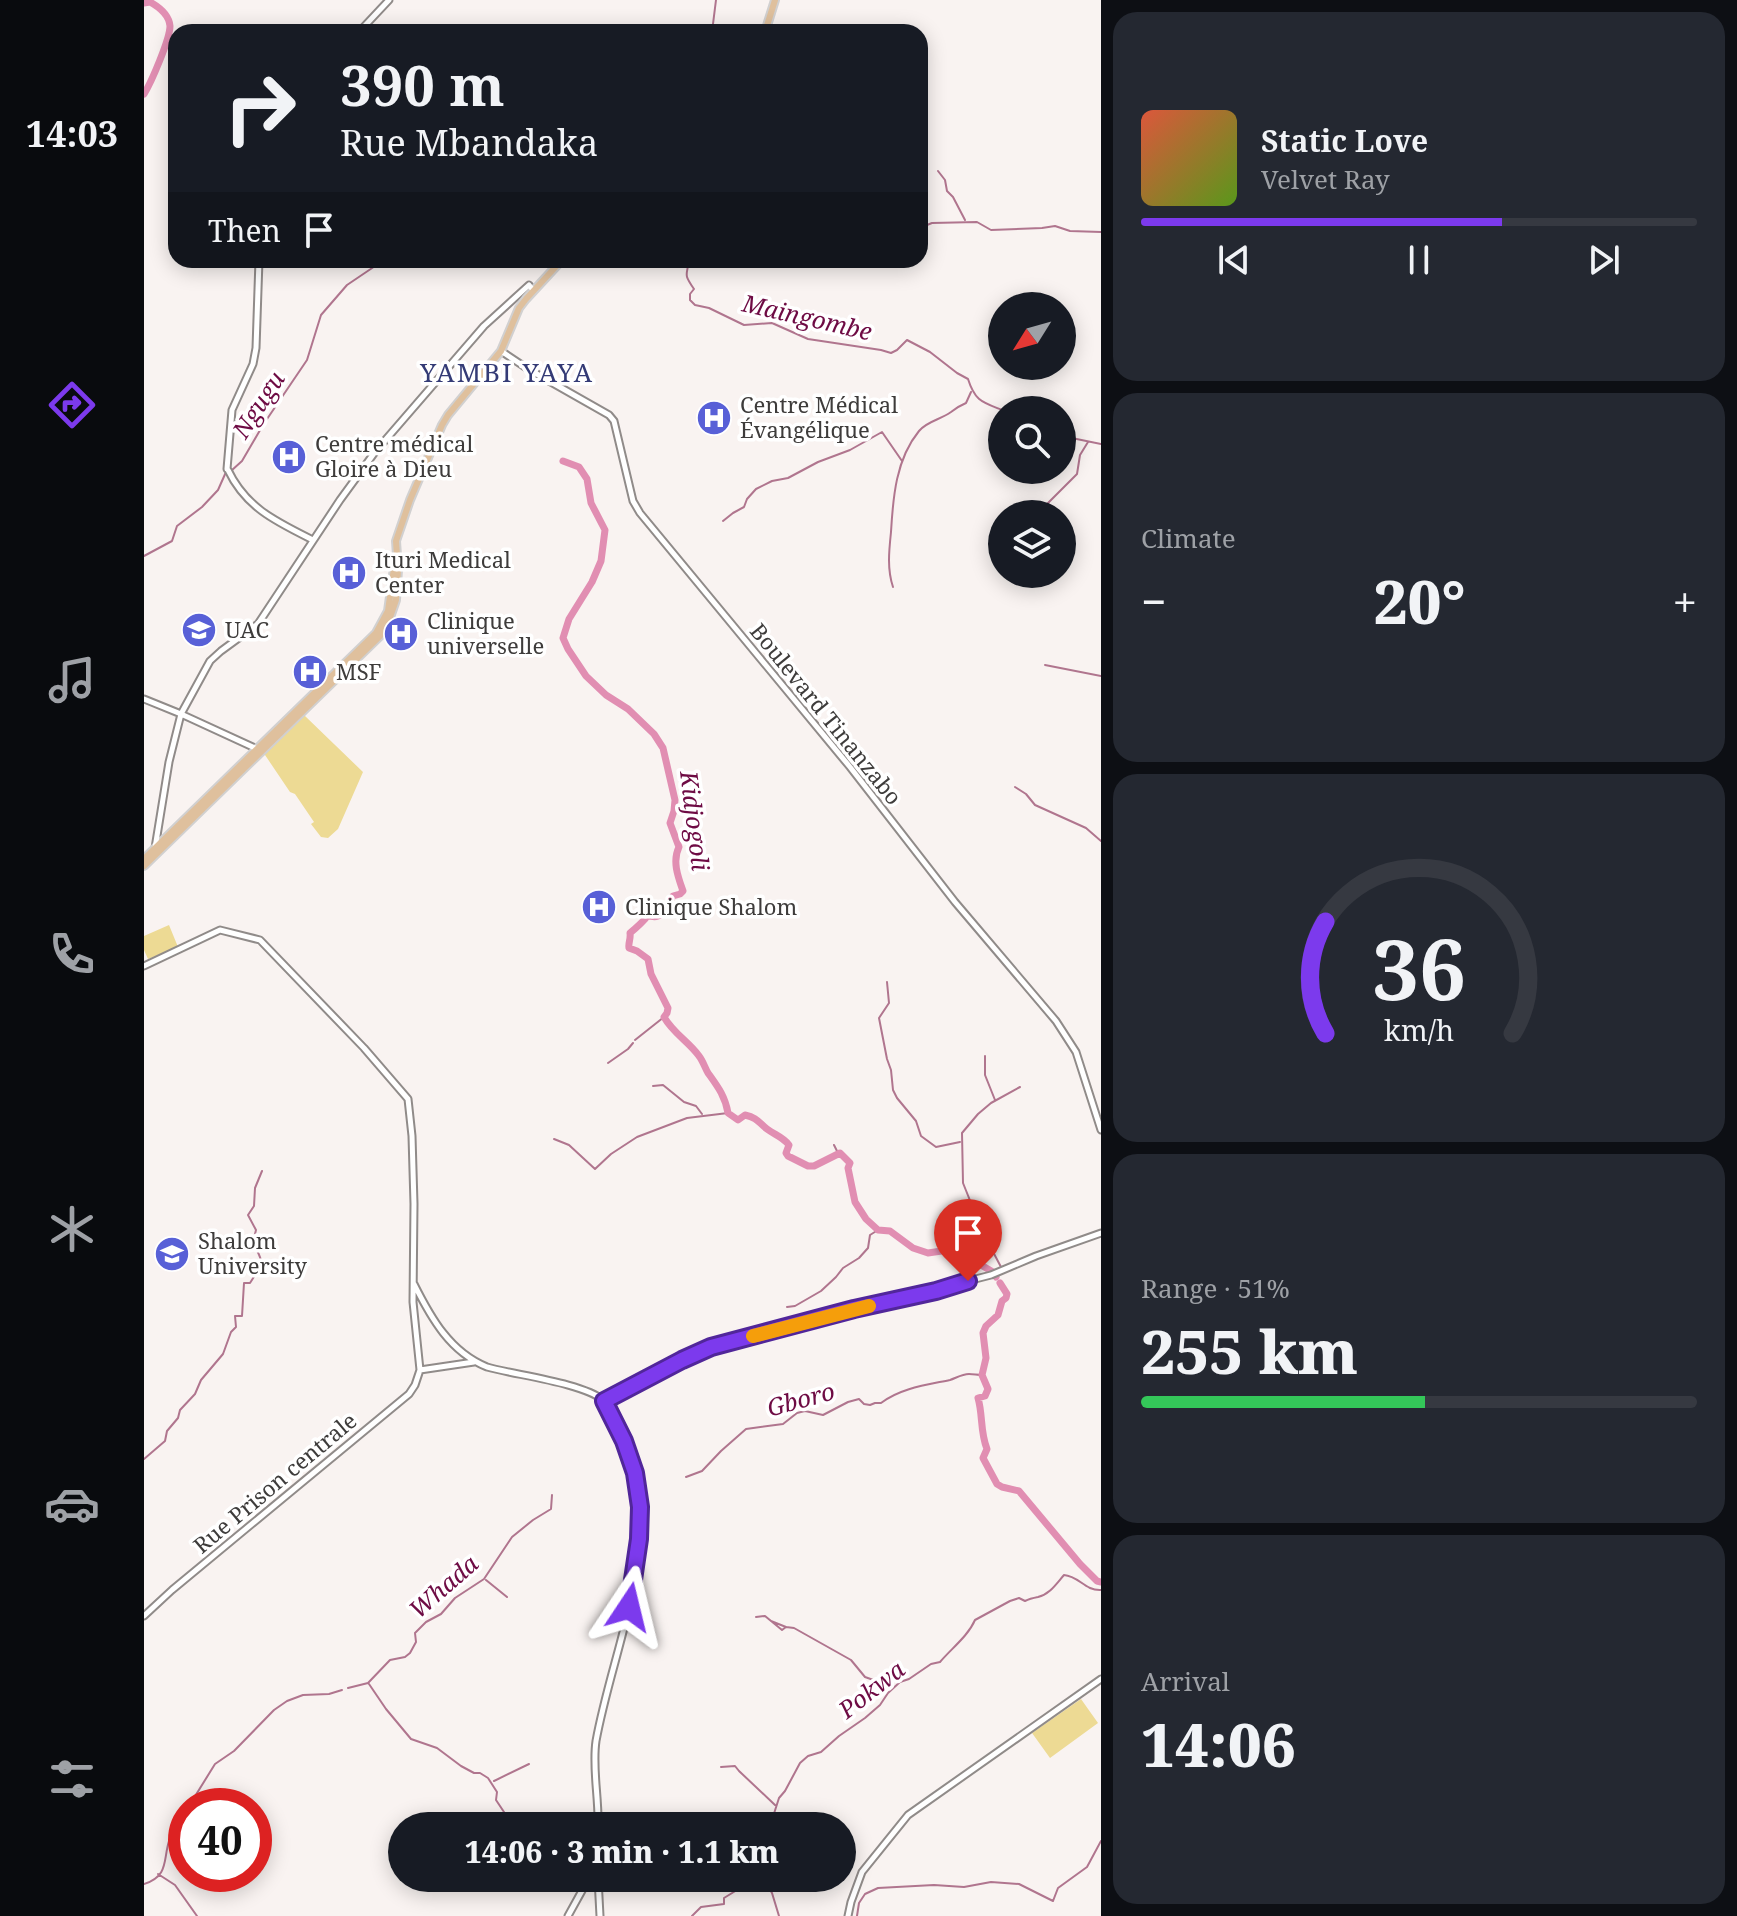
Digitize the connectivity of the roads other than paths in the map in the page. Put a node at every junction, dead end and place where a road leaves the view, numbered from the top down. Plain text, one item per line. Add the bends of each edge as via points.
1 (389, 0) edge
2 (775, 0) edge
3 (366, 24) edge
4 (768, 24) edge
5 (259, 268) edge
6 (554, 268) edge
7 (533, 290) junction
8 (501, 351) junction
9 (313, 540) junction
10 (144, 699) edge
11 (181, 714) junction
12 (258, 751) junction
13 (157, 850) junction
14 (144, 859) edge
15 (144, 866) edge
16 (144, 966) edge
17 (1101, 1130) edge
18 (1101, 1233) edge
19 (414, 1283) junction
20 (474, 1362) junction
21 (420, 1370) junction
22 (604, 1401) junction
23 (144, 1616) edge
24 (1101, 1679) edge
25 (598, 1812) edge
26 (581, 1892) edge
27 (599, 1892) edge
28 (568, 1916) edge
29 (600, 1916) edge
30 (848, 1916) edge

1 - 3 street
2 - 4 main road
5 - 9 street via 256,348 232,410 228,471 267,517
6 - 7 main road
7 - 8 main road via 519,308
7 - 9 street via 529,285 440,374 375,452
8 - 12 main road via 448,415 410,500 396,541 396,600 387,626
8 - 17 street, Boulevard Tinanzabo via 614,421 640,513 1056,1021 1076,1052
9 - 11 street via 258,624 210,661
10 - 11 street
11 - 12 street
11 - 13 street
12 - 13 main road
13 - 14 main road
13 - 15 main road
16 - 19 street via 220,930 260,940 408,1099
18 - 22 street via 999,1273 711,1347
19 - 20 street via 440,1330
19 - 21 street
20 - 21 street
20 - 22 street via 581,1389
21 - 23 street, Rue Prison centrale via 409,1394
22 - 25 street via 635,1473 640,1507 628,1616 596,1745
24 - 30 street via 908,1815 862,1872
26 - 28 street
27 - 29 street

